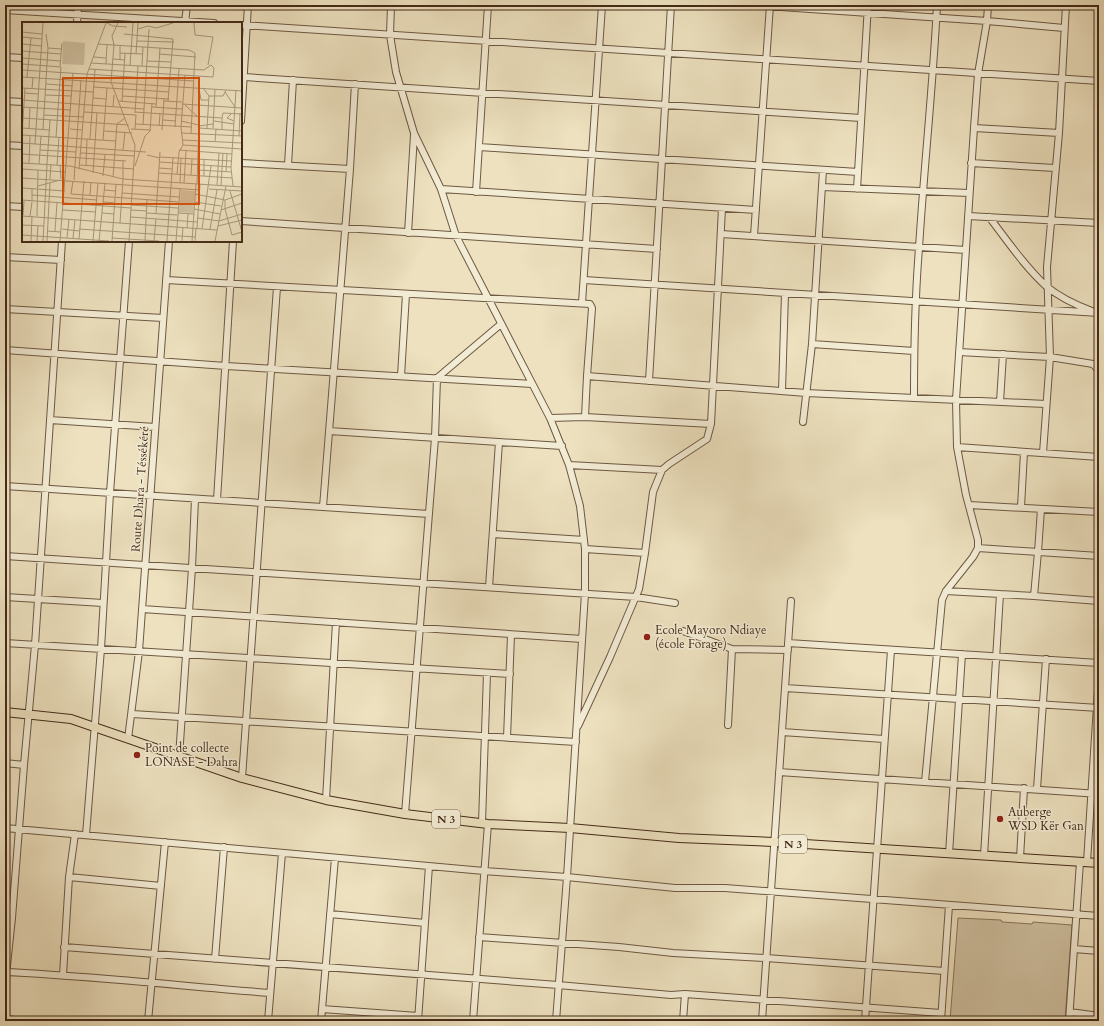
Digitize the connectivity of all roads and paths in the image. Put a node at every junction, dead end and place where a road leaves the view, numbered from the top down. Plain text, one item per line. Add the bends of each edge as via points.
1 (78, 5) edge
2 (187, 5) edge
3 (248, 5) edge
4 (391, 5) edge
5 (488, 5) edge
6 (602, 5) edge
7 (671, 5) edge
8 (752, 5) edge
9 (868, 5) edge
10 (937, 5) edge
11 (988, 5) edge
12 (1066, 5) edge
13 (770, 6) edge
14 (5, 10) edge
15 (868, 13) junction
16 (78, 14) junction
17 (936, 17) junction
18 (145, 21) edge
19 (986, 21) junction
20 (77, 22) edge
21 (186, 22) edge
22 (244, 25) edge
23 (1064, 28) junction
24 (390, 35) junction
25 (486, 41) junction
26 (599, 48) junction
27 (668, 53) junction
28 (5, 57) edge
29 (22, 58) edge
30 (766, 59) junction
31 (864, 66) junction
32 (933, 70) junction
33 (978, 74) junction
34 (244, 77) junction
35 (1062, 79) junction
36 (293, 80) junction
37 (1099, 81) edge
38 (355, 84) junction
39 (400, 87) junction
40 (482, 93) junction
41 (596, 100) junction
42 (5, 101) edge
43 (22, 102) edge
44 (242, 104) edge
45 (665, 105) junction
46 (762, 111) junction
47 (861, 118) junction
48 (974, 128) junction
49 (1059, 132) junction
50 (414, 133) junction
51 (5, 145) edge
52 (22, 146) edge
53 (479, 147) junction
54 (592, 154) junction
55 (662, 159) junction
56 (242, 163) edge
57 (971, 163) junction
58 (288, 165) junction
59 (759, 166) junction
60 (1055, 168) junction
61 (350, 169) junction
62 (823, 170) junction
63 (858, 172) junction
64 (822, 187) junction
65 (857, 189) junction
66 (441, 190) junction
67 (924, 191) junction
68 (476, 192) junction
69 (969, 193) junction
70 (589, 199) junction
71 (660, 204) junction
72 (5, 206) edge
73 (22, 207) edge
74 (722, 208) junction
75 (756, 210) junction
76 (968, 216) junction
77 (989, 217) junction
78 (1052, 220) junction
79 (242, 222) edge
80 (1099, 223) edge
81 (345, 228) junction
82 (408, 233) junction
83 (721, 234) junction
84 (456, 236) junction
85 (754, 236) junction
86 (819, 240) junction
87 (62, 242) edge
88 (128, 242) edge
89 (169, 242) edge
90 (233, 242) edge
91 (586, 245) junction
92 (919, 247) junction
93 (657, 249) junction
94 (966, 250) junction
95 (5, 256) edge
96 (61, 260) junction
97 (166, 280) junction
98 (584, 280) junction
99 (231, 284) junction
100 (655, 284) junction
101 (277, 287) junction
102 (1047, 287) junction
103 (719, 289) junction
104 (340, 290) junction
105 (785, 293) junction
106 (406, 294) junction
107 (815, 295) junction
108 (488, 298) junction
109 (916, 301) junction
110 (582, 304) junction
111 (962, 304) junction
112 (5, 309) edge
113 (1047, 309) junction
114 (57, 312) junction
115 (1098, 313) edge
116 (123, 316) junction
117 (164, 318) junction
118 (501, 324) junction
119 (812, 344) junction
120 (5, 350) edge
121 (914, 351) junction
122 (959, 352) junction
123 (54, 353) junction
124 (1003, 354) junction
125 (1050, 357) junction
126 (120, 358) junction
127 (160, 360) junction
128 (226, 366) junction
129 (271, 368) junction
130 (1099, 371) edge
131 (334, 372) junction
132 (401, 376) junction
133 (587, 376) junction
134 (438, 378) junction
135 (649, 381) junction
136 (532, 384) junction
137 (713, 386) junction
138 (782, 391) junction
139 (806, 393) junction
140 (914, 397) junction
141 (956, 400) junction
142 (1000, 402) junction
143 (1046, 404) junction
144 (585, 417) junction
145 (550, 418) junction
146 (50, 420) junction
147 (803, 422) dead end
148 (115, 424) junction
149 (711, 424) junction
150 (155, 427) junction
151 (329, 431) junction
152 (435, 438) junction
153 (499, 442) junction
154 (562, 446) junction
155 (957, 447) junction
156 (1024, 452) junction
157 (1043, 453) junction
158 (1099, 457) edge
159 (569, 466) junction
160 (662, 470) junction
161 (5, 486) edge
162 (45, 489) junction
163 (110, 493) junction
164 (150, 496) junction
165 (195, 499) junction
166 (217, 500) junction
167 (262, 503) junction
168 (968, 505) junction
169 (323, 507) junction
170 (1021, 508) junction
171 (1041, 509) junction
172 (1099, 512) edge
173 (429, 514) junction
174 (493, 534) junction
175 (584, 540) junction
176 (978, 548) junction
177 (585, 549) junction
178 (1038, 552) junction
179 (645, 553) junction
180 (5, 556) edge
181 (1099, 556) edge
182 (41, 558) junction
183 (106, 562) junction
184 (145, 565) junction
185 (192, 568) junction
186 (257, 572) junction
187 (423, 583) junction
188 (489, 587) junction
189 (946, 591) junction
190 (585, 593) junction
191 (1000, 594) junction
192 (1034, 596) junction
193 (5, 597) edge
194 (636, 597) junction
195 (37, 599) junction
196 (791, 601) dead end
197 (1099, 601) edge
198 (103, 603) junction
199 (675, 603) dead end
200 (142, 609) junction
201 (189, 612) junction
202 (254, 617) junction
203 (336, 622) junction
204 (419, 628) junction
205 (683, 631) dead end
206 (511, 635) junction
207 (582, 640) junction
208 (5, 643) edge
209 (35, 645) junction
210 (788, 646) junction
211 (101, 649) junction
212 (732, 649) junction
213 (891, 650) junction
214 (139, 651) junction
215 (937, 652) junction
216 (186, 654) junction
217 (962, 654) junction
218 (996, 656) junction
219 (251, 658) junction
220 (1046, 659) junction
221 (1099, 663) edge
222 (334, 664) junction
223 (416, 669) junction
224 (487, 673) junction
225 (510, 674) junction
226 (1099, 674) edge
227 (785, 688) junction
228 (888, 695) junction
229 (933, 698) junction
230 (959, 699) junction
231 (994, 701) junction
232 (1043, 705) junction
233 (1098, 708) edge
234 (5, 712) edge
235 (28, 714) junction
236 (132, 714) junction
237 (182, 717) junction
238 (246, 721) junction
239 (728, 725) dead end
240 (95, 726) junction
241 (330, 726) junction
242 (576, 729) junction
243 (411, 731) junction
244 (782, 732) junction
245 (484, 736) junction
246 (507, 738) junction
247 (128, 739) junction
248 (884, 739) junction
249 (576, 742) junction
250 (1096, 752) edge
251 (179, 757) junction
252 (5, 763) edge
253 (24, 764) junction
254 (779, 772) junction
255 (242, 778) junction
256 (882, 779) junction
257 (925, 782) junction
258 (954, 784) junction
259 (988, 786) junction
260 (1024, 788) junction
261 (1037, 789) junction
262 (1091, 793) junction
263 (1099, 794) edge
264 (326, 800) junction
265 (405, 814) junction
266 (485, 823) junction
267 (5, 828) edge
268 (570, 828) junction
269 (19, 830) junction
270 (76, 834) junction
271 (86, 835) junction
272 (165, 842) junction
273 (774, 842) junction
274 (224, 848) junction
275 (877, 849) junction
276 (282, 853) junction
277 (949, 854) junction
278 (984, 856) junction
279 (335, 858) junction
280 (1020, 858) junction
281 (1083, 862) junction
282 (1099, 863) edge
283 (429, 866) junction
284 (484, 871) junction
285 (69, 877) junction
286 (567, 877) junction
287 (161, 886) junction
288 (771, 892) junction
289 (873, 899) junction
290 (949, 905) junction
291 (330, 914) junction
292 (1076, 914) junction
293 (1099, 916) edge
294 (5, 918) edge
295 (12, 918) junction
296 (425, 923) junction
297 (479, 937) junction
298 (562, 943) junction
299 (64, 947) junction
300 (1074, 950) junction
301 (1099, 951) edge
302 (154, 954) junction
303 (766, 958) junction
304 (215, 959) junction
305 (272, 963) junction
306 (869, 965) junction
307 (326, 967) junction
308 (944, 971) junction
309 (6, 972) edge
310 (421, 974) junction
311 (63, 975) junction
312 (476, 978) junction
313 (5, 984) edge
314 (152, 984) junction
315 (558, 984) junction
316 (270, 994) junction
317 (685, 994) junction
318 (763, 1000) junction
319 (866, 1008) junction
320 (322, 1009) junction
321 (1070, 1012) junction
322 (941, 1013) junction
323 (1099, 1016) edge
324 (5, 1019) edge
325 (418, 1019) edge
326 (25, 1021) edge
327 (148, 1021) edge
328 (268, 1021) edge
329 (321, 1021) edge
330 (473, 1021) edge
331 (556, 1021) edge
332 (684, 1021) edge
333 (762, 1021) edge
334 (865, 1021) edge
335 (941, 1021) edge
336 (1069, 1021) edge

1 - 16 street
2 - 21 street
3 - 22 street
4 - 24 street
5 - 25 street
6 - 26 street
7 - 27 street
8 - 13 street
9 - 15 street
10 - 17 street
11 - 19 street
12 - 23 street
13 - 15 street
13 - 30 street
14 - 16 street
15 - 17 street
15 - 31 street
16 - 18 street
16 - 20 street
17 - 19 street
17 - 32 street
18 - 21 street
19 - 23 street
19 - 33 street
22 - 24 street
22 - 34 street
23 - 35 street
24 - 25 street
24 - 39 street
25 - 26 street
25 - 40 street
26 - 27 street
26 - 41 street
27 - 30 street
27 - 45 street
28 - 29 street
30 - 31 street
30 - 46 street
31 - 32 street
31 - 47 street
32 - 33 street
32 - 67 street
33 - 35 street
33 - 48 street
34 - 36 street
34 - 44 street
35 - 37 street
35 - 49 street
36 - 38 street
36 - 58 street
38 - 39 street
38 - 61 street
39 - 40 street
39 - 50 street
40 - 41 street
40 - 53 street
41 - 45 street
41 - 54 street
42 - 43 street
45 - 46 street
45 - 55 street
46 - 47 street
46 - 59 street
47 - 63 street
48 - 49 street
48 - 57 street
49 - 60 street
50 - 66 street
50 - 82 street
51 - 52 street
53 - 54 street
53 - 68 street
54 - 55 street
54 - 70 street
55 - 59 street
55 - 71 street
56 - 58 street
57 - 60 street
57 - 69 street
58 - 61 street
59 - 62 street
59 - 75 street
60 - 78 street
61 - 81 street
62 - 63 street
62 - 64 street
63 - 65 street
64 - 65 street
64 - 86 street
65 - 67 street
66 - 68 street
66 - 84 street
67 - 69 street
67 - 92 street
68 - 70 street
69 - 76 street
70 - 71 street
70 - 91 street
71 - 74 street
71 - 93 street
72 - 73 street
74 - 75 street
74 - 83 street
75 - 85 street
76 - 77 street
76 - 94 street
77 - 78 street
77 - 102 street
78 - 80 street
78 - 102 street
79 - 81 street
81 - 82 street
81 - 104 street
82 - 84 street
83 - 85 street
83 - 103 street
84 - 91 street
84 - 108 street
85 - 86 street
86 - 92 street
86 - 107 street
87 - 96 street
88 - 116 street
89 - 97 street, Route Dhara - Téssékéré
90 - 99 street
91 - 93 street
91 - 98 street
92 - 94 street
92 - 109 street
93 - 100 street
94 - 111 street
95 - 96 street
96 - 114 street
97 - 99 street
97 - 117 street, Route Dhara - Téssékéré
98 - 100 street
98 - 110 street
99 - 101 street
99 - 128 street
100 - 103 street
100 - 135 street
101 - 104 street
101 - 129 street
102 - 113 street
102 - 115 street via 1075,304
103 - 105 street
103 - 137 street
104 - 106 street
104 - 131 street
105 - 107 street
105 - 138 street
106 - 108 street
106 - 132 street
107 - 109 street
107 - 119 street
108 - 110 street
108 - 118 street
109 - 111 street
109 - 121 street
110 - 133 street via 590,304 592,308
111 - 113 street
111 - 122 street
112 - 114 street
113 - 115 street
113 - 125 street
114 - 116 street
114 - 123 street
116 - 117 street
116 - 126 street
117 - 127 street, Route Dhara - Téssékéré
118 - 134 street
118 - 136 street
119 - 121 street
119 - 139 street
120 - 123 street
121 - 140 street
122 - 124 street
122 - 141 street
123 - 126 street
123 - 146 street
124 - 125 street
124 - 142 street
125 - 130 street via 1093,364
125 - 143 street
126 - 127 street
126 - 148 street
127 - 128 street
127 - 150 street, Route Dhara - Téssékéré
128 - 129 street
128 - 166 street
129 - 131 street
129 - 167 street
131 - 132 street
131 - 151 street
132 - 134 street
133 - 135 street
133 - 144 street
134 - 136 street
134 - 152 street
135 - 137 street
136 - 145 street
137 - 138 street
137 - 149 street
138 - 139 street
139 - 140 street
139 - 147 street
140 - 141 street
141 - 142 street
141 - 155 street
142 - 143 street
143 - 157 street
144 - 145 street
144 - 149 street
145 - 154 street
146 - 148 street
146 - 162 street
148 - 150 street
148 - 163 street
149 - 160 street via 707,439
150 - 164 street, Route Dhara - Téssékéré
151 - 152 street
151 - 169 street
152 - 153 street
152 - 173 street
153 - 154 street
153 - 174 street
154 - 159 street
155 - 156 street
155 - 168 street
156 - 157 street
156 - 170 street
157 - 158 street
159 - 160 street
159 - 175 street via 580,506
160 - 179 street via 653,492
161 - 162 street
162 - 163 street
162 - 182 street
163 - 164 street
163 - 183 street
164 - 165 street
164 - 184 street, Route Dhara - Téssékéré
165 - 166 street
165 - 185 street
166 - 167 street
167 - 169 street
167 - 186 street
168 - 170 street
168 - 176 street
169 - 173 street
170 - 171 street
171 - 172 street
171 - 178 street
173 - 187 street
174 - 175 street
174 - 188 street
175 - 177 street
176 - 178 street
176 - 189 street
177 - 179 street
177 - 190 street
178 - 181 street
178 - 192 street
179 - 194 street
180 - 182 street
182 - 183 street
182 - 195 street
183 - 184 street
183 - 198 street
184 - 185 street
184 - 200 street, Route Dhara - Téssékéré
185 - 186 street
185 - 201 street
186 - 187 street
186 - 202 street
187 - 188 street
187 - 204 street
188 - 190 street
189 - 191 street
189 - 215 street via 942,600
190 - 194 street
190 - 207 street
191 - 192 street
191 - 218 street
192 - 197 street
193 - 195 street
194 - 199 street
194 - 242 street
195 - 198 street
195 - 209 street
196 - 210 street
198 - 211 street
200 - 201 street
200 - 214 street, Route Dhara - Téssékéré
201 - 202 street
201 - 216 street
202 - 203 street
202 - 219 street
203 - 204 street
203 - 222 street
204 - 206 street
204 - 223 street
205 - 212 street
206 - 207 street
206 - 225 street
207 - 242 street
208 - 209 street
209 - 211 street
209 - 235 street
210 - 212 street
210 - 213 street
210 - 227 street
211 - 214 street
211 - 240 street
212 - 239 street
213 - 215 street
213 - 228 street
214 - 216 street
214 - 236 street, Route Dhara - Téssékéré
215 - 217 street
215 - 229 street
216 - 219 street
216 - 237 street
217 - 218 street
217 - 230 street
218 - 220 street
218 - 231 street
219 - 222 street
219 - 238 street
220 - 221 street
220 - 232 street
222 - 223 street
222 - 241 street
223 - 224 street
223 - 243 street
224 - 225 street
224 - 245 street
225 - 246 street
226 - 233 street
227 - 228 street
227 - 244 street
228 - 229 street
228 - 248 street
229 - 230 street
229 - 257 street
230 - 231 street
230 - 258 street
231 - 232 street
231 - 259 street
232 - 233 street
232 - 261 street
233 - 250 street
234 - 235 main road, N 3
235 - 240 main road, N 3 via 71,719
235 - 253 street
236 - 237 street
236 - 247 street, Route Dhara - Téssékéré
237 - 238 street
237 - 251 street
238 - 241 street
238 - 255 street
240 - 247 main road, N 3
240 - 271 street
241 - 243 street
241 - 264 street
242 - 249 street
243 - 245 street
243 - 265 street
244 - 248 street
244 - 254 street
245 - 246 street
245 - 266 street
246 - 249 street
247 - 251 main road, N 3
248 - 256 street
249 - 268 street
250 - 262 street
251 - 255 main road, N 3
252 - 253 street
253 - 269 street
254 - 256 street
254 - 273 street
255 - 264 main road, N 3
256 - 257 street
256 - 275 street
257 - 258 street
258 - 259 street
258 - 277 street
259 - 260 street
259 - 278 street
260 - 261 street
260 - 280 street
261 - 262 street
262 - 263 street
262 - 281 street
264 - 265 main road, N 3
265 - 266 main road, N 3
266 - 268 main road, N 3
266 - 284 street
267 - 269 street
268 - 273 main road, N 3 via 679,838
268 - 286 street
269 - 270 street
269 - 295 street
270 - 271 street
270 - 285 street
271 - 272 street
272 - 274 street
272 - 287 street
273 - 275 main road, N 3
273 - 288 street
274 - 276 street
274 - 304 street
275 - 277 main road, N 3
275 - 289 street
276 - 279 street
276 - 305 street
277 - 278 main road, N 3
278 - 280 main road, N 3
279 - 283 street
279 - 291 street
280 - 281 main road, N 3
281 - 282 main road, N 3
281 - 292 street
283 - 284 street
283 - 296 street
284 - 286 street
284 - 297 street
285 - 287 street
285 - 299 street
286 - 288 street via 675,888 725,888
286 - 298 street
287 - 302 street
288 - 289 street
288 - 303 street
289 - 290 street
289 - 306 street
290 - 292 street
290 - 308 street
291 - 296 street
291 - 307 street
292 - 293 street
292 - 300 street
294 - 295 street
295 - 309 street
296 - 310 street
297 - 298 street
297 - 312 street
298 - 303 street
298 - 315 street
299 - 302 street
299 - 311 street
300 - 301 street
300 - 321 street
302 - 304 street
302 - 314 street
303 - 306 street
303 - 318 street
304 - 305 street
305 - 307 street
305 - 316 street
306 - 308 street
306 - 319 street
307 - 310 street
307 - 320 street
308 - 322 street
309 - 311 street
309 - 313 street
310 - 312 street
310 - 325 street
311 - 314 street
312 - 315 street
312 - 330 street
314 - 316 street
314 - 327 street
315 - 317 street via 671,995
315 - 331 street
316 - 328 street
317 - 318 street
317 - 332 street
318 - 319 street
318 - 333 street
319 - 322 street
319 - 334 street
320 - 325 street
320 - 329 street
321 - 323 street
321 - 336 street
322 - 335 street
324 - 326 street

